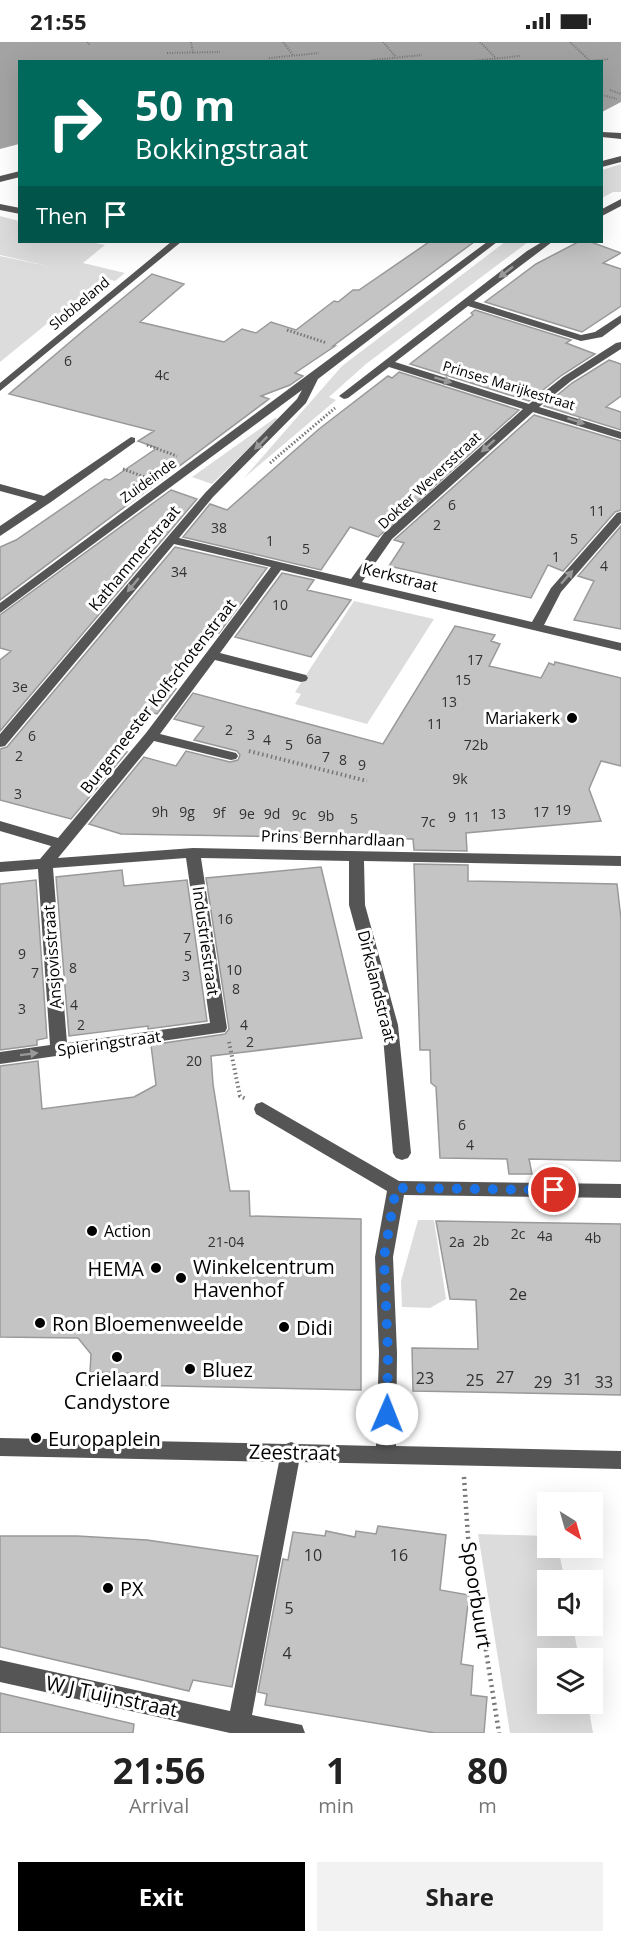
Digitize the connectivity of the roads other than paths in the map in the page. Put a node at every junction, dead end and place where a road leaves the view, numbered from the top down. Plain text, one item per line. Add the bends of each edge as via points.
1 (603, 135) edge
2 (621, 136) edge
3 (621, 159) edge
4 (603, 164) edge
5 (18, 174) edge
6 (0, 179) edge
7 (621, 202) edge
8 (0, 207) edge
9 (18, 211) edge
10 (603, 212) edge
11 (174, 243) edge
12 (491, 243) edge
13 (548, 243) edge
14 (467, 302) junction
15 (621, 318) edge
16 (598, 334) junction
17 (620, 345) edge
18 (387, 363) junction
19 (315, 376) junction
20 (0, 387) edge
21 (344, 396) dead end
22 (302, 401) joint
23 (532, 407) junction
24 (621, 436) edge
25 (131, 440) road end
26 (0, 487) edge
27 (47, 500) junction
28 (621, 516) edge
29 (0, 532) edge
30 (171, 540) junction
31 (278, 566) junction
32 (355, 583) junction
33 (0, 609) edge
34 (536, 627) junction
35 (621, 646) edge
36 (211, 655) junction
37 (301, 678) dead end
38 (151, 736) junction
39 (0, 743) edge
40 (231, 756) road end
41 (0, 826) edge
42 (62, 844) junction
43 (193, 854) junction
44 (356, 855) junction
45 (621, 861) edge
46 (45, 863) junction
47 (0, 867) edge
48 (219, 1028) joint
49 (59, 1050) junction
50 (0, 1058) edge
51 (262, 1109) road end
52 (402, 1153) dead end
53 (396, 1188) junction
54 (621, 1191) edge
55 (0, 1447) edge
56 (291, 1451) junction
57 (386, 1454) junction
58 (621, 1460) edge
59 (0, 1671) edge
60 (238, 1724) junction
61 (294, 1733) edge

1 - 2 street
3 - 4 street
5 - 6 street
7 - 10 street
8 - 9 street
11 - 20 street, Slobbeland
12 - 19 street, Zuideinde
13 -> 14 street
14 - 16 street via 574,337
14 - 18 street
15 - 16 street
16 - 17 street
17 - 23 street, Dokter Weversstraat
18 - 21 street
18 -> 23 street, Prinses Marijkestraat
19 - 22 street, Zuideinde
19 - 33 street, Zuideinde
22 -> 30 street, Kathammerstraat via 209,495
23 -> 24 street, Prinses Marijkestraat
23 -> 32 street, Dokter Weversstraat via 388,536
25 - 27 street
26 - 27 street
27 - 29 street
34 -> 28 street via 555,591
30 - 31 street, Kerkstraat
30 -> 39 street, Kathammerstraat
31 - 32 street, Kerkstraat
31 - 36 street, Burgemeester Kolfschotenstraat
32 - 34 street, Kerkstraat
34 - 35 street, Kerkstraat
36 - 37 street
36 - 38 street, Burgemeester Kolfschotenstraat
38 - 40 street
38 - 42 street, Burgemeester Kolfschotenstraat
41 - 42 street
42 - 46 street, Burgemeester Kolfschotenstraat
43 - 44 street, Prins Bernhardlaan
43 - 46 street, Prins Bernhardlaan
43 - 48 street, Industriestraat
44 - 45 street, Prins Bernhardlaan
44 - 52 street, Dirkslandstraat via 357,905 390,1025
46 - 47 street, Prins Bernhardlaan
46 - 49 street, Ansjovisstraat
48 - 49 street, Spieringstraat
50 -> 49 street, Spieringstraat
51 - 53 street
53 - 54 street
53 - 57 street via 384,1257 388,1353
55 - 56 street, Zeestraat
56 - 57 street, Zeestraat
56 - 60 street
57 - 58 street, Zeestraat
59 - 60 street, W J Tuijnstraat
60 - 61 street, W J Tuijnstraat

